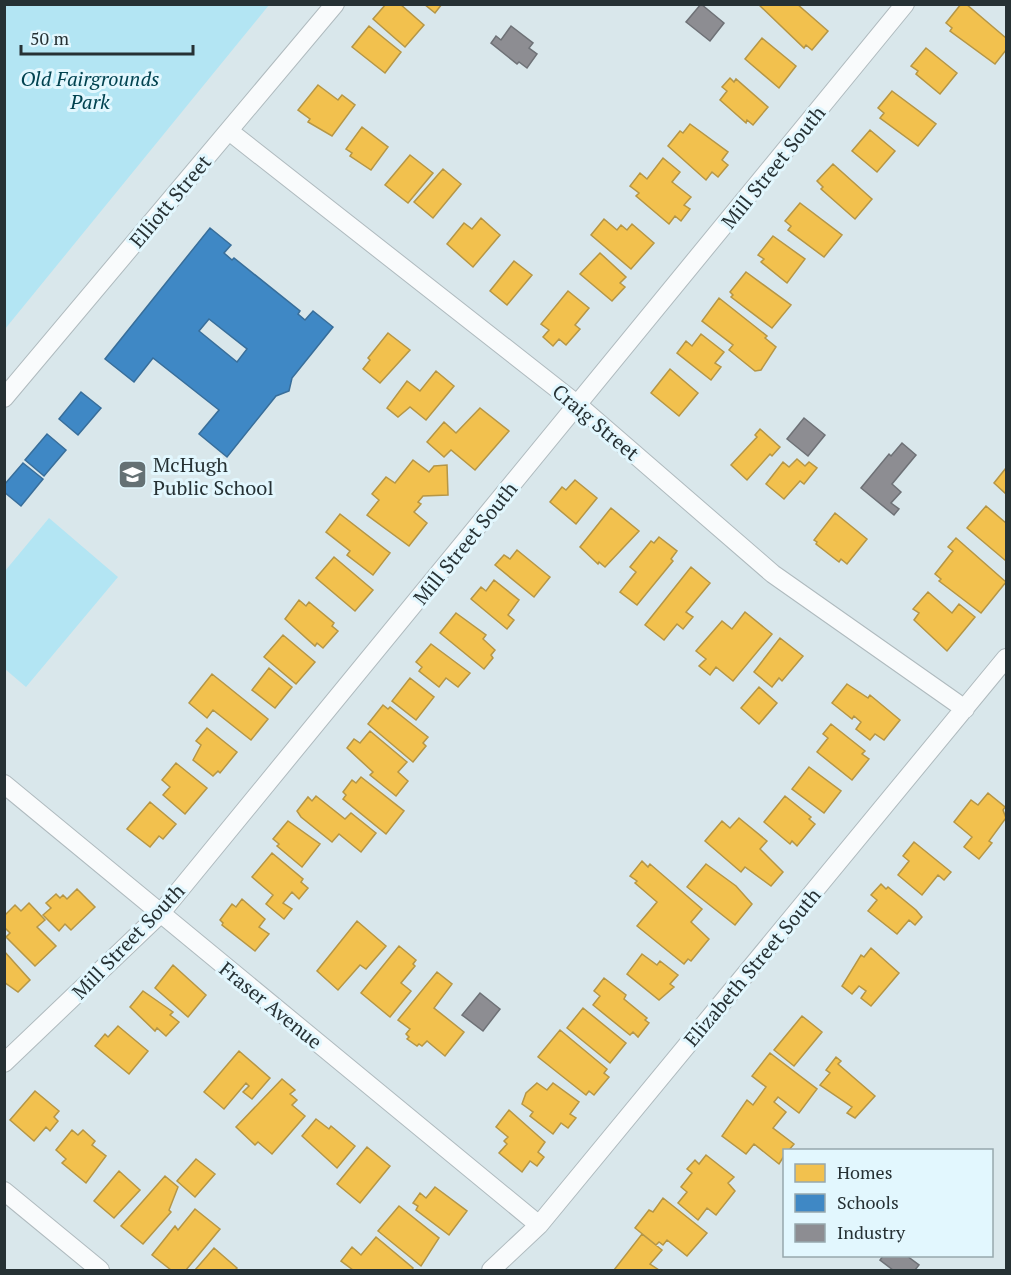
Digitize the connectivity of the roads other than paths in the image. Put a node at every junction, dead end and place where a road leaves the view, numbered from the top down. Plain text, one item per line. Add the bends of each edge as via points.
1 (335, 4) edge
2 (905, 4) edge
3 (229, 131) junction
4 (4, 398) edge
5 (578, 405) junction
6 (1006, 658) edge
7 (965, 708) junction
8 (4, 784) edge
9 (160, 914) junction
10 (4, 1063) edge
11 (4, 1191) edge
12 (539, 1225) junction
13 (100, 1270) edge
14 (491, 1270) edge

1 - 3 street, Elliott Street
2 - 5 street, Mill Street South
3 - 4 street, Elliott Street
3 - 5 street, Craig Street
5 - 7 street, Craig Street via 773,574
5 - 9 street, Mill Street South
6 - 7 street, Elizabeth Street South
7 - 12 street, Elizabeth Street South
8 - 9 street, Fraser Avenue
9 - 10 street, Mill Street South
9 - 12 street, Fraser Avenue
11 - 13 street
12 - 14 street, Elizabeth Street South

